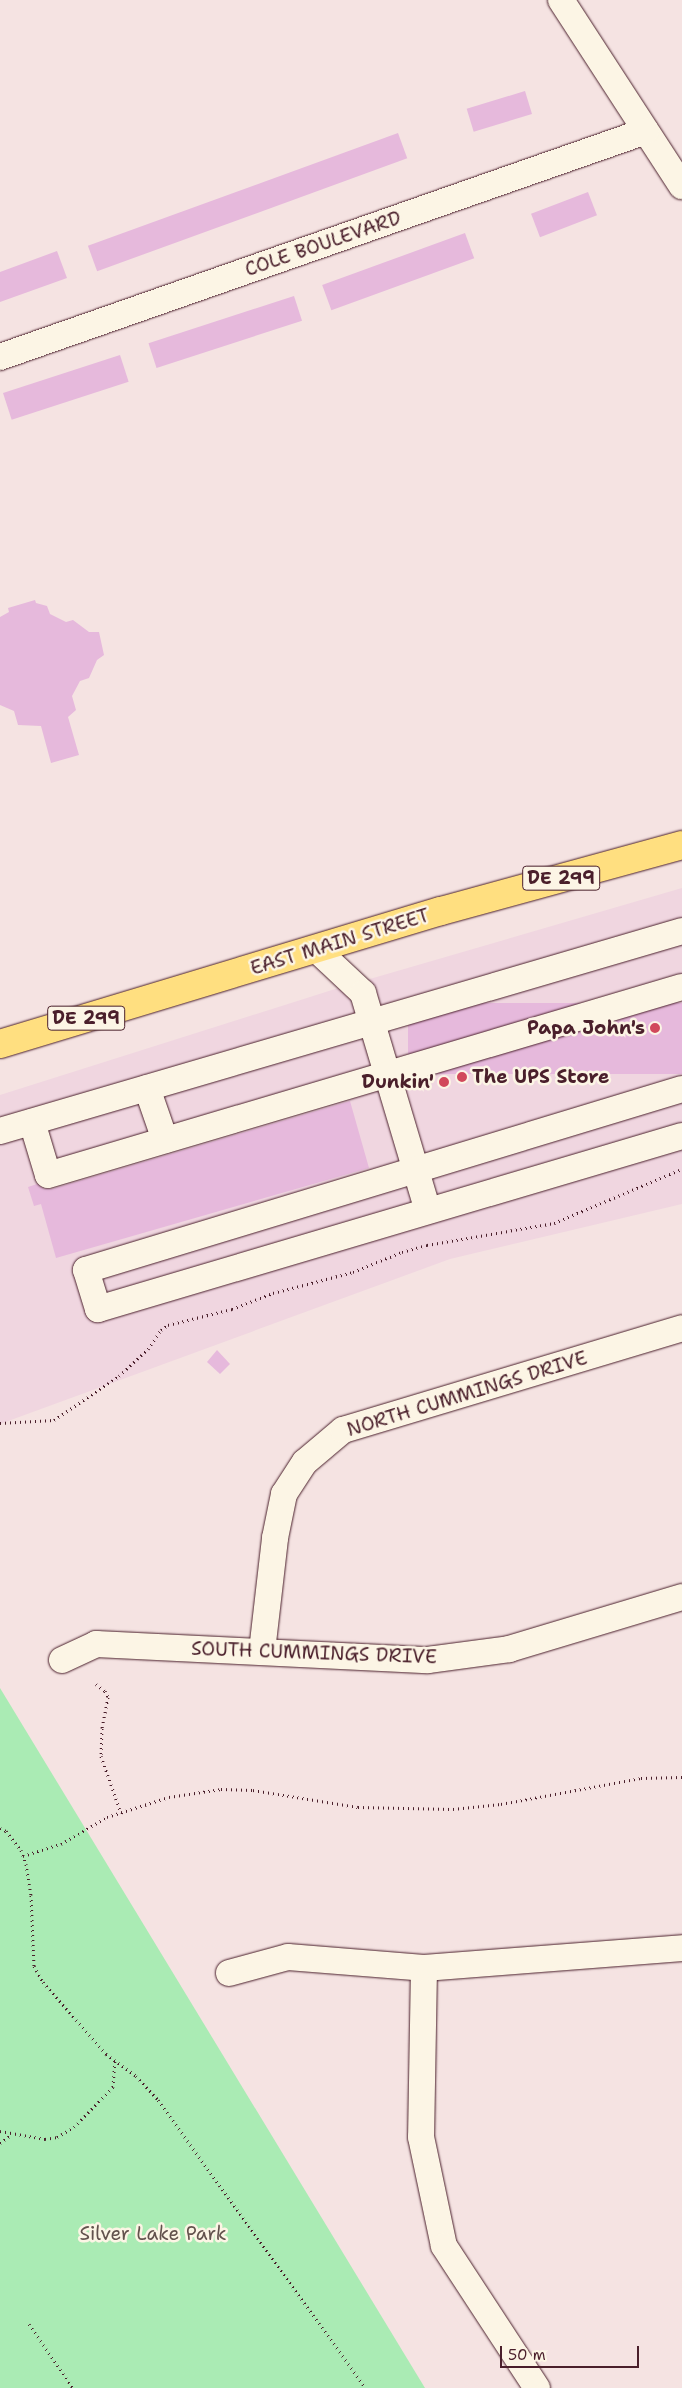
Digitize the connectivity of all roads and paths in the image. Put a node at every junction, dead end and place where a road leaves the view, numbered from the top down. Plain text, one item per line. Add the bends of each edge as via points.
1 (566, 2) edge
2 (646, 131) junction
3 (682, 186) edge
4 (0, 357) edge
5 (682, 844) edge
6 (682, 931) edge
7 (317, 950) junction
8 (682, 987) edge
9 (373, 1021) junction
10 (0, 1044) edge
11 (388, 1074) junction
12 (147, 1088) junction
13 (682, 1089) edge
14 (32, 1122) junction
15 (0, 1131) edge
16 (682, 1136) edge
17 (165, 1140) junction
18 (682, 1169) edge
19 (416, 1170) junction
20 (428, 1211) junction
21 (682, 1328) edge
22 (0, 1423) edge
23 (682, 1597) edge
24 (262, 1651) junction
25 (62, 1660) dead end
26 (96, 1684) dead end
27 (682, 1777) edge
28 (121, 1813) junction
29 (0, 1828) edge
30 (23, 1856) junction
31 (682, 1948) edge
32 (424, 1968) junction
33 (229, 1973) dead end
34 (115, 2061) junction
35 (0, 2132) edge
36 (11, 2135) junction
37 (0, 2144) edge
38 (29, 2324) dead end
39 (73, 2388) edge
40 (366, 2388) edge
41 (537, 2388) edge

1 - 2 street
2 - 3 street
2 - 4 street, COLE BOULEVARD
5 - 7 main road, EAST MAIN STREET / DE 299 via 441,911
6 - 9 street
7 - 9 street via 363,993
7 - 10 main road, EAST MAIN STREET / DE 299
8 - 11 street
9 - 11 street
9 - 12 street
11 - 17 street
11 - 19 street
12 - 14 street
12 - 17 street
13 - 19 street
14 - 15 street
14 - 17 street via 48,1175
16 - 20 street
18 - 22 path via 554,1223 419,1247 353,1272 168,1325 119,1376 54,1420
19 - 20 street
19 - 20 street via 86,1270 98,1309
21 - 24 street, NORTH CUMMINGS DRIVE via 343,1430 305,1462 284,1494 275,1538
23 - 24 street, SOUTH CUMMINGS DRIVE via 509,1649 428,1660
24 - 25 street, SOUTH CUMMINGS DRIVE via 96,1644
26 - 28 path via 108,1697 101,1756
27 - 28 path via 641,1778 501,1804 453,1809 358,1807 253,1790 221,1789 169,1797
28 - 30 path via 61,1844
29 - 30 path via 6,1831
30 - 34 path via 31,1895 34,1966 42,1982
31 - 32 street
32 - 33 street via 288,1957
32 - 41 street via 421,2137 444,2246
34 - 36 path via 112,2088 74,2127 51,2138
34 - 40 path via 136,2076 158,2100
35 - 36 path
36 - 37 path
38 - 39 path

